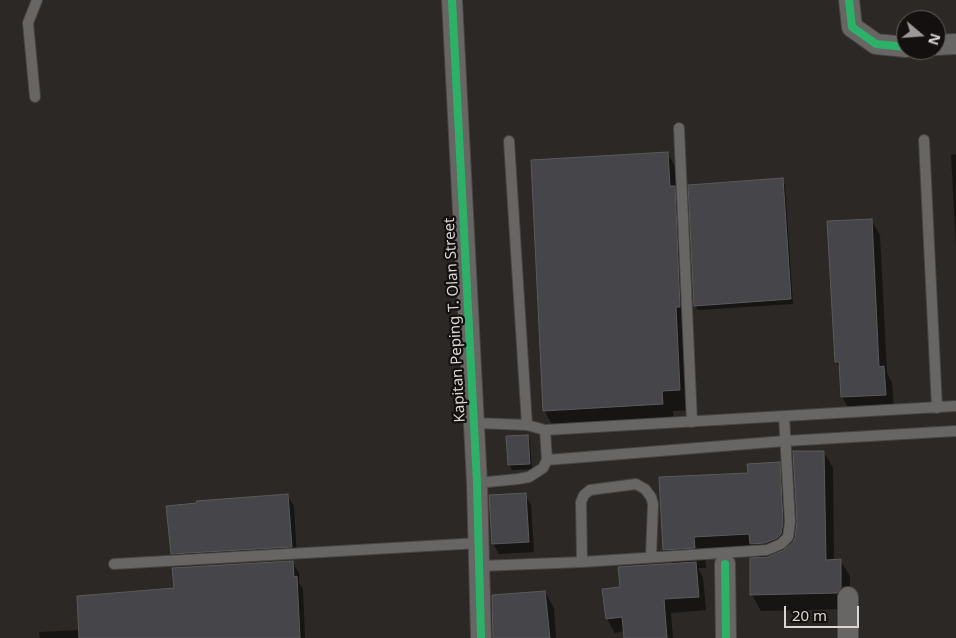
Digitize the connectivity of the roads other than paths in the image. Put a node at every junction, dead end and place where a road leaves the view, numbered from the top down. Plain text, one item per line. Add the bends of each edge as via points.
1 (36, 0) edge
2 (452, 0) edge
3 (849, 0) edge
4 (896, 46) edge
5 (35, 97) dead end
6 (679, 128) dead end
7 (924, 140) dead end
8 (509, 141) dead end
9 (956, 406) edge
10 (937, 408) junction
11 (784, 416) junction
12 (475, 422) junction
13 (692, 422) junction
14 (527, 426) junction
15 (545, 430) junction
16 (956, 431) edge
17 (785, 441) junction
18 (547, 460) junction
19 (478, 483) junction
20 (479, 543) junction
21 (650, 557) junction
22 (582, 562) junction
23 (114, 564) dead end
24 (725, 564) dead end
25 (480, 566) junction
26 (848, 597) dead end
27 (481, 638) edge
28 (726, 638) edge
29 (848, 638) edge

1 - 5 lane via 28,23
2 - 12 street, Kapitan Peping T. Olan Street
3 - 4 street via 852,28 876,44
6 - 13 lane
7 - 10 lane
8 - 14 lane
9 - 10 lane
10 - 11 lane
11 - 13 lane
11 - 17 lane
12 - 14 lane
12 - 19 street, Kapitan Peping T. Olan Street
13 - 15 lane
14 - 15 lane
15 - 18 lane
16 - 17 lane
17 - 18 lane
17 - 21 lane via 790,522 788,537 781,544 767,550
18 - 19 lane via 543,468 529,477
19 - 20 street, Kapitan Peping T. Olan Street
20 - 23 lane
20 - 25 street, Kapitan Peping T. Olan Street
21 - 22 lane
21 - 22 lane via 653,504 651,497 636,484 590,490 584,494 580,502
22 - 25 lane
24 - 28 street
25 - 27 street, Kapitan Peping T. Olan Street
26 - 29 street

